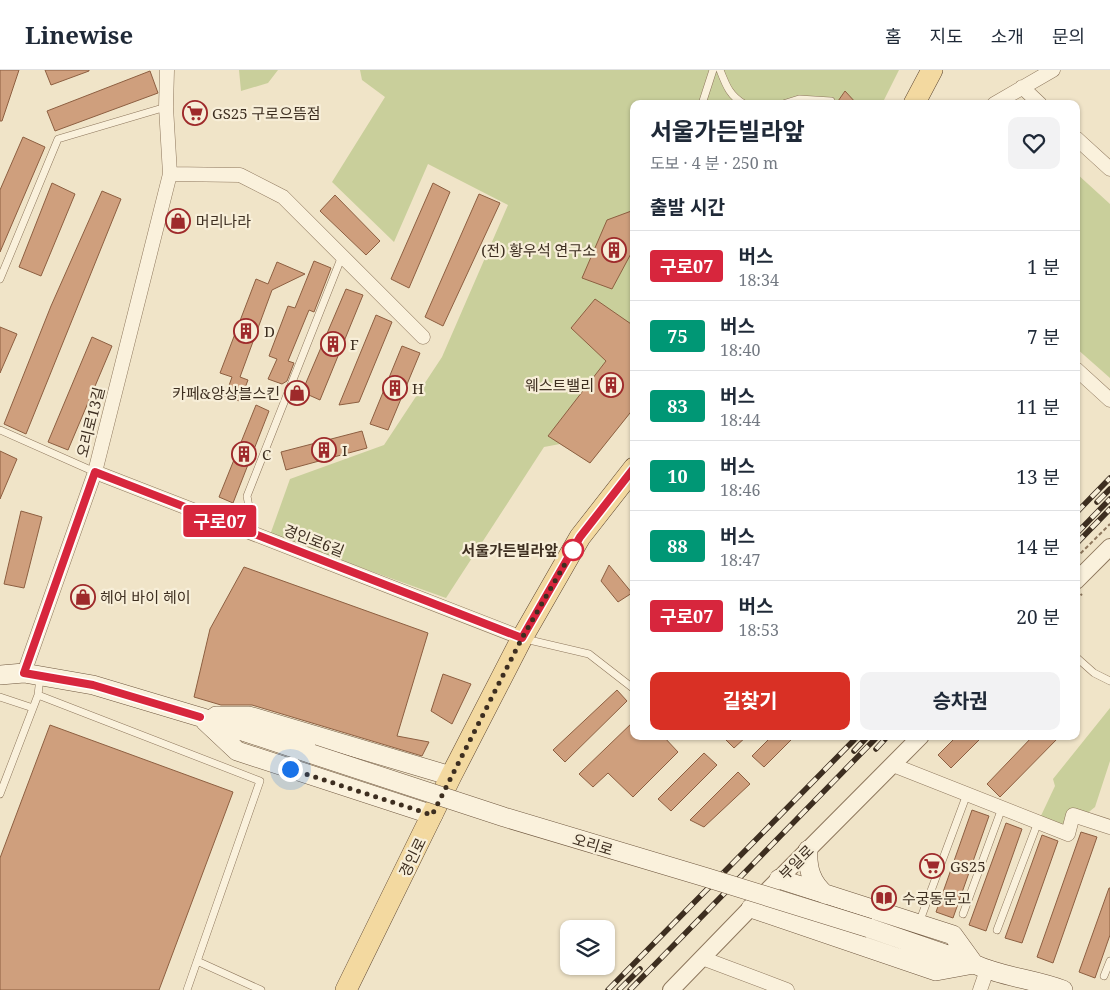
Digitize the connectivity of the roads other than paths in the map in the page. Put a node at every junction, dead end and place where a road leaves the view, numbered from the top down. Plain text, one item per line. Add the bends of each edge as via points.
1 (168, 70) edge
2 (713, 70) edge
3 (720, 70) edge
4 (932, 70) edge
5 (1053, 70) edge
6 (1022, 87) junction
7 (703, 100) edge
8 (738, 100) edge
9 (795, 100) edge
10 (814, 100) edge
11 (916, 100) edge
12 (1001, 100) edge
13 (1036, 100) edge
14 (166, 108) junction
15 (1080, 142) edge
16 (1110, 169) edge
17 (170, 174) junction
18 (342, 256) junction
19 (0, 279) edge
20 (423, 337) dead end
21 (1080, 373) edge
22 (1110, 400) edge
23 (0, 430) edge
24 (95, 472) junction
25 (630, 473) edge
26 (254, 534) junction
27 (1110, 547) edge
28 (1080, 577) edge
29 (522, 638) junction
30 (1080, 661) edge
31 (32, 674) junction
32 (0, 675) edge
33 (1110, 681) edge
34 (630, 686) edge
35 (38, 696) junction
36 (0, 697) edge
37 (33, 708) junction
38 (200, 717) junction
39 (917, 740) edge
40 (893, 765) junction
41 (451, 776) junction
42 (0, 794) edge
43 (967, 794) junction
44 (1002, 808) junction
45 (432, 815) junction
46 (1038, 822) junction
47 (1110, 827) edge
48 (808, 850) junction
49 (779, 879) junction
50 (828, 895) junction
51 (850, 902) junction
52 (751, 908) junction
53 (963, 914) dead end
54 (918, 924) junction
55 (997, 930) dead end
56 (837, 937) junction
57 (702, 958) junction
58 (197, 961) junction
59 (1110, 961) edge
60 (980, 967) junction
61 (1104, 976) dead end
62 (758, 985) edge
63 (187, 990) edge
64 (261, 990) edge
65 (346, 990) edge
66 (671, 990) edge
67 (787, 990) edge
68 (980, 990) edge
69 (1063, 990) edge

1 - 14 street, 오리로13길
2 - 7 lane
3 - 8 lane via 729,92
4 - 11 main road
5 - 6 street
6 - 12 street
6 - 13 street
9 - 10 lane
14 - 17 street, 오리로13길
14 - 19 lane via 58,139
15 - 16 street
17 - 18 street via 240,175 283,197
17 - 24 street, 오리로13길
18 - 20 street
18 - 26 lane via 247,496
21 - 22 street
23 - 24 lane
24 - 26 street, 경인로6길
24 - 31 street, 오리로13길
25 - 29 main road, 경인로 via 580,537
26 - 29 street, 경인로6길
27 - 28 street
29 - 34 lane via 589,654
29 - 41 main road, 경인로
30 - 33 lane
31 - 32 main road, 오리로
31 - 35 lane
31 - 38 main road, 오리로 via 93,685
35 - 37 lane
35 - 58 lane via 260,781
36 - 37 lane
37 - 42 lane
38 - 41 main road, 오리로 via 249,716
38 - 45 main road, 오리로 via 237,752
38 - 60 main road, 오리로, bridge via 504,817 869,928
39 - 40 street, 부일로
40 - 43 street
40 - 48 street, 부일로
41 - 45 main road, 경인로
43 - 44 street
43 - 54 lane
44 - 46 street
44 - 53 lane
45 - 65 main road, 경인로
46 - 47 street via 1068,834 1073,815
46 - 55 lane
48 - 49 street, 부일로
48 - 50 main road via 811,876
49 - 50 main road
49 - 52 street, 부일로
50 - 51 main road
51 - 54 main road
51 - 56 main road via 834,907 827,915 830,930
52 - 56 main road
52 - 57 street, 부일로
54 - 60 main road via 952,936
56 - 60 main road via 936,971
57 - 62 street
57 - 66 street, 부일로
58 - 63 lane
58 - 64 lane
59 - 61 lane
60 - 68 street
60 - 69 main road, 오리로
62 - 67 street

